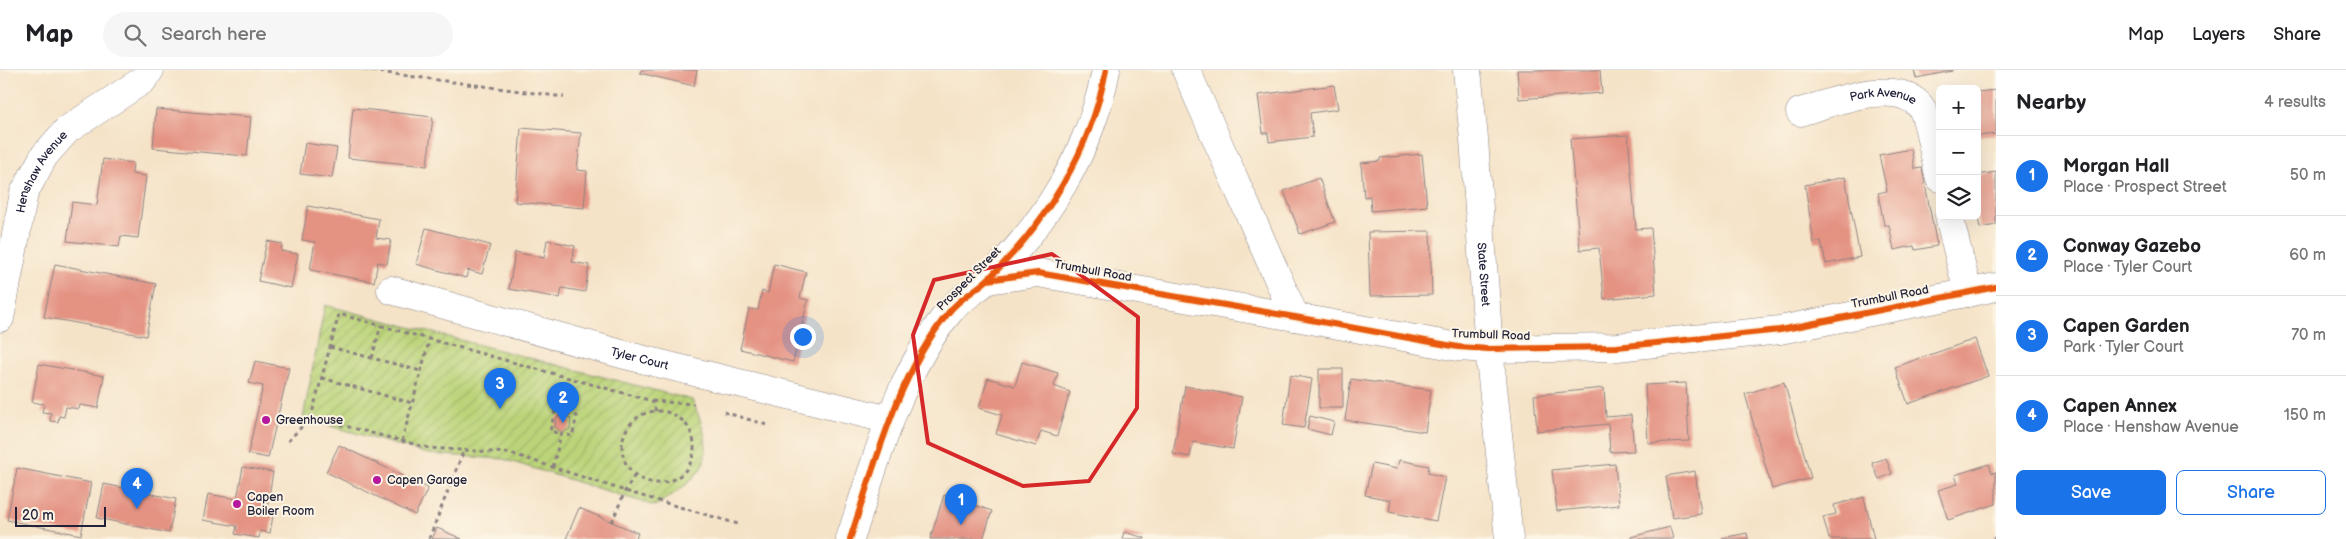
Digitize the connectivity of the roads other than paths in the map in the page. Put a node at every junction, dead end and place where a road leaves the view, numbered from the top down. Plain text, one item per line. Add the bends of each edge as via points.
1 (150, 70) edge
2 (1106, 70) edge
3 (1186, 70) edge
4 (1467, 70) edge
5 (1800, 112) dead end
6 (1939, 175) edge
7 (1950, 220) edge
8 (987, 280) junction
9 (1996, 287) edge
10 (391, 290) dead end
11 (1968, 293) junction
12 (1, 310) edge
13 (1295, 316) junction
14 (1489, 349) junction
15 (890, 420) junction
16 (850, 539) edge
17 (1509, 539) edge

1 - 12 street, Henshaw Avenue via 143,80 67,130 44,156 24,193
2 - 8 street, Prospect Street via 1095,114 1073,166 1044,214
3 - 13 street
4 - 14 street, State Street
5 - 6 street, Park Avenue via 1863,96 1882,93 1905,95 1923,108
7 - 11 street
8 - 13 street, Trumbull Road via 1038,273
8 - 15 street, Prospect Street via 950,310 916,362
9 - 11 street, Trumbull Road
10 - 15 street, Tyler Court via 625,354
11 - 14 street, Trumbull Road via 1780,330 1712,338 1617,347
13 - 14 street, Trumbull Road via 1458,348
14 - 17 street, State Street
15 - 16 street, Prospect Street

